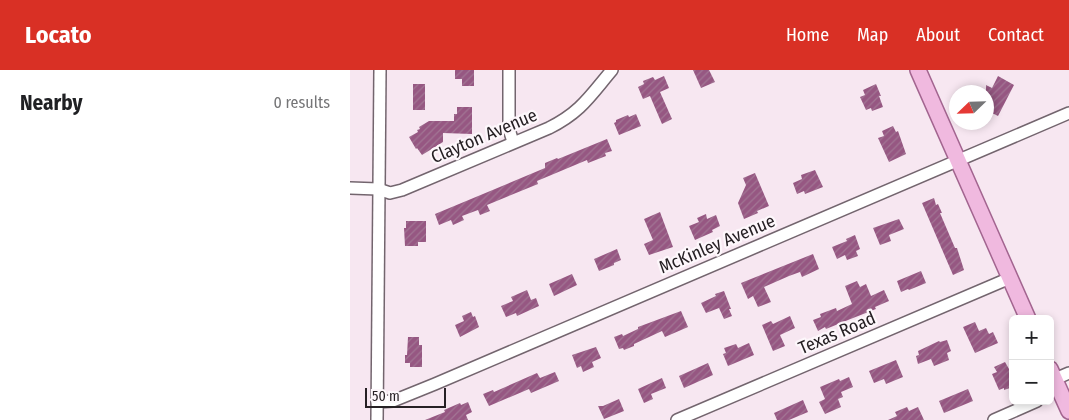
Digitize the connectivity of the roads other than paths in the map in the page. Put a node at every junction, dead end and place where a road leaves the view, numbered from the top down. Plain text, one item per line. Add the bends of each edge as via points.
1 (380, 70) edge
2 (509, 70) edge
3 (612, 70) edge
4 (918, 70) edge
5 (1069, 113) edge
6 (513, 142) junction
7 (958, 161) junction
8 (350, 188) edge
9 (378, 189) junction
10 (1010, 278) junction
11 (1026, 315) edge
12 (1069, 373) edge
13 (1054, 384) edge
14 (377, 402) junction
15 (1029, 405) edge
16 (1069, 411) edge
17 (376, 420) edge
18 (677, 420) edge
19 (994, 420) edge

1 - 9 street
2 - 6 street via 509,129
3 - 6 street, Clayton Avenue via 577,111
4 - 7 main road
5 - 7 street, McKinley Avenue
6 - 9 street, Clayton Avenue via 402,190 390,193
7 - 10 main road
7 - 14 street, McKinley Avenue via 410,394 393,401
8 - 9 street, Clayton Avenue
9 - 14 street
10 - 11 main road
10 - 18 street, Texas Road
12 - 13 street
13 - 16 main road
14 - 17 street
15 - 19 street

